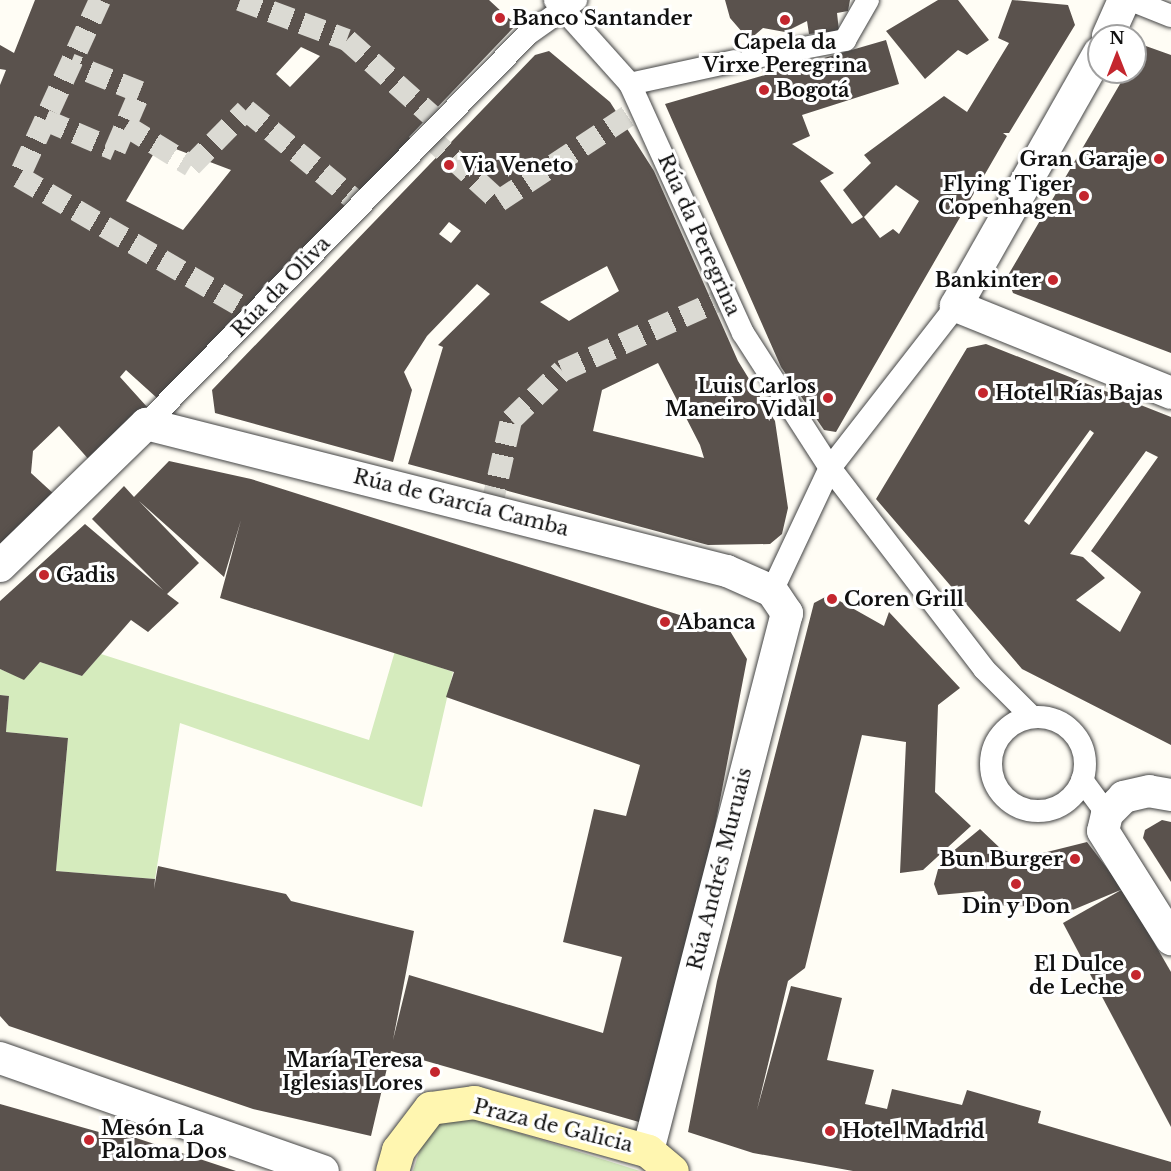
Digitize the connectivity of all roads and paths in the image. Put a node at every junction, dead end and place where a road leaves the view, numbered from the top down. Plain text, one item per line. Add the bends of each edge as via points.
1 (868, 0) edge
2 (1124, 0) edge
3 (1131, 0) edge
4 (564, 3) edge
5 (1171, 16) edge
6 (1113, 24) edge
7 (1087, 75) edge
8 (630, 84) junction
9 (956, 306) junction
10 (1171, 393) edge
11 (146, 424) junction
12 (830, 468) junction
13 (0, 566) edge
14 (772, 591) junction
15 (1032, 717) junction
16 (1083, 780) junction
17 (1171, 795) edge
18 (1107, 814) junction
19 (1171, 939) edge
20 (0, 1058) edge
21 (660, 1161) edge
22 (323, 1171) edge
23 (392, 1171) edge

1 - 8 street via 845,40
2 - 6 street
3 - 5 street
4 - 8 street, Rúa da Peregrina
4 - 11 street, Rúa da Oliva via 528,34
7 - 9 street
8 - 12 street, Rúa da Peregrina via 743,333
9 - 10 street
9 - 12 street
11 - 13 street, Rúa da Oliva
11 - 14 street, Rúa de García Camba via 727,571
12 - 14 street
12 - 15 street, Rúa da Peregrina via 984,669
14 - 21 street, Rúa Andrés Muruais via 787,613
15 - 16 street via 1056,720 1075,734 1083,748
15 - 16 street via 1010,727 995,744 992,773 998,788 1020,807 1049,809 1074,794
16 - 18 street
17 - 18 street via 1149,791 1124,797
18 - 19 street via 1103,831
20 - 22 street
21 - 23 main road, Praza de Galicia via 474,1102 430,1108 398,1150

